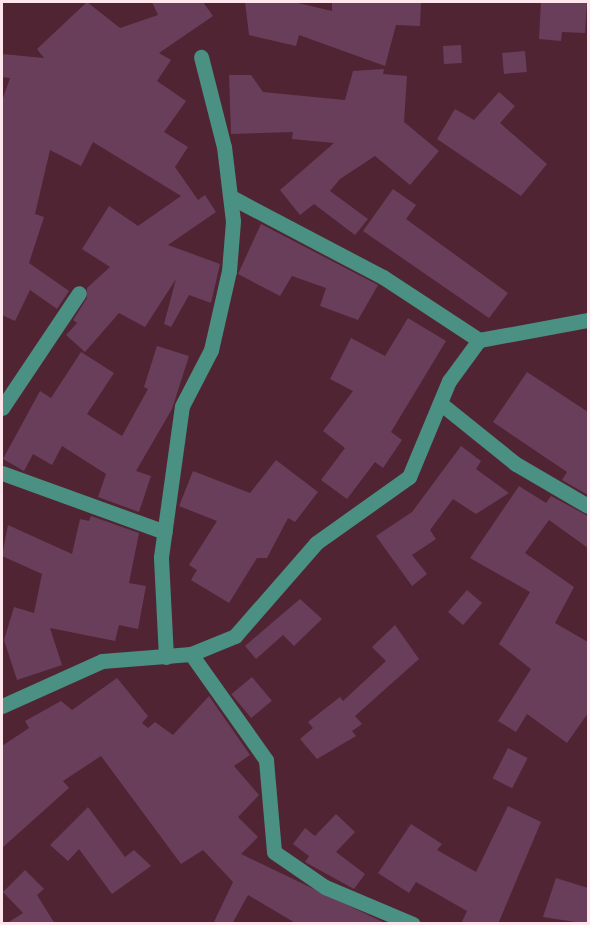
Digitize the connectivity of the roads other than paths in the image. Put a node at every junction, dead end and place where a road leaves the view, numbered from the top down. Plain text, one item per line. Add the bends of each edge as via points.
1 (201, 57) dead end
2 (231, 197) junction
3 (79, 293) dead end
4 (588, 320) edge
5 (479, 340) junction
6 (440, 403) junction
7 (2, 408) edge
8 (2, 474) edge
9 (588, 506) edge
10 (165, 532) junction
11 (190, 654) junction
12 (166, 657) junction
13 (2, 706) edge
14 (413, 924) edge

1 - 2 street
2 - 5 street via 383,277
2 - 10 street via 229,271 211,350 182,406
3 - 7 street
4 - 5 street
5 - 6 street via 457,366
6 - 9 street via 516,464
6 - 11 street via 409,477 316,543 235,636
8 - 10 street
10 - 12 street
11 - 12 street
11 - 14 street via 266,760 274,852 325,887
12 - 13 street via 102,661

